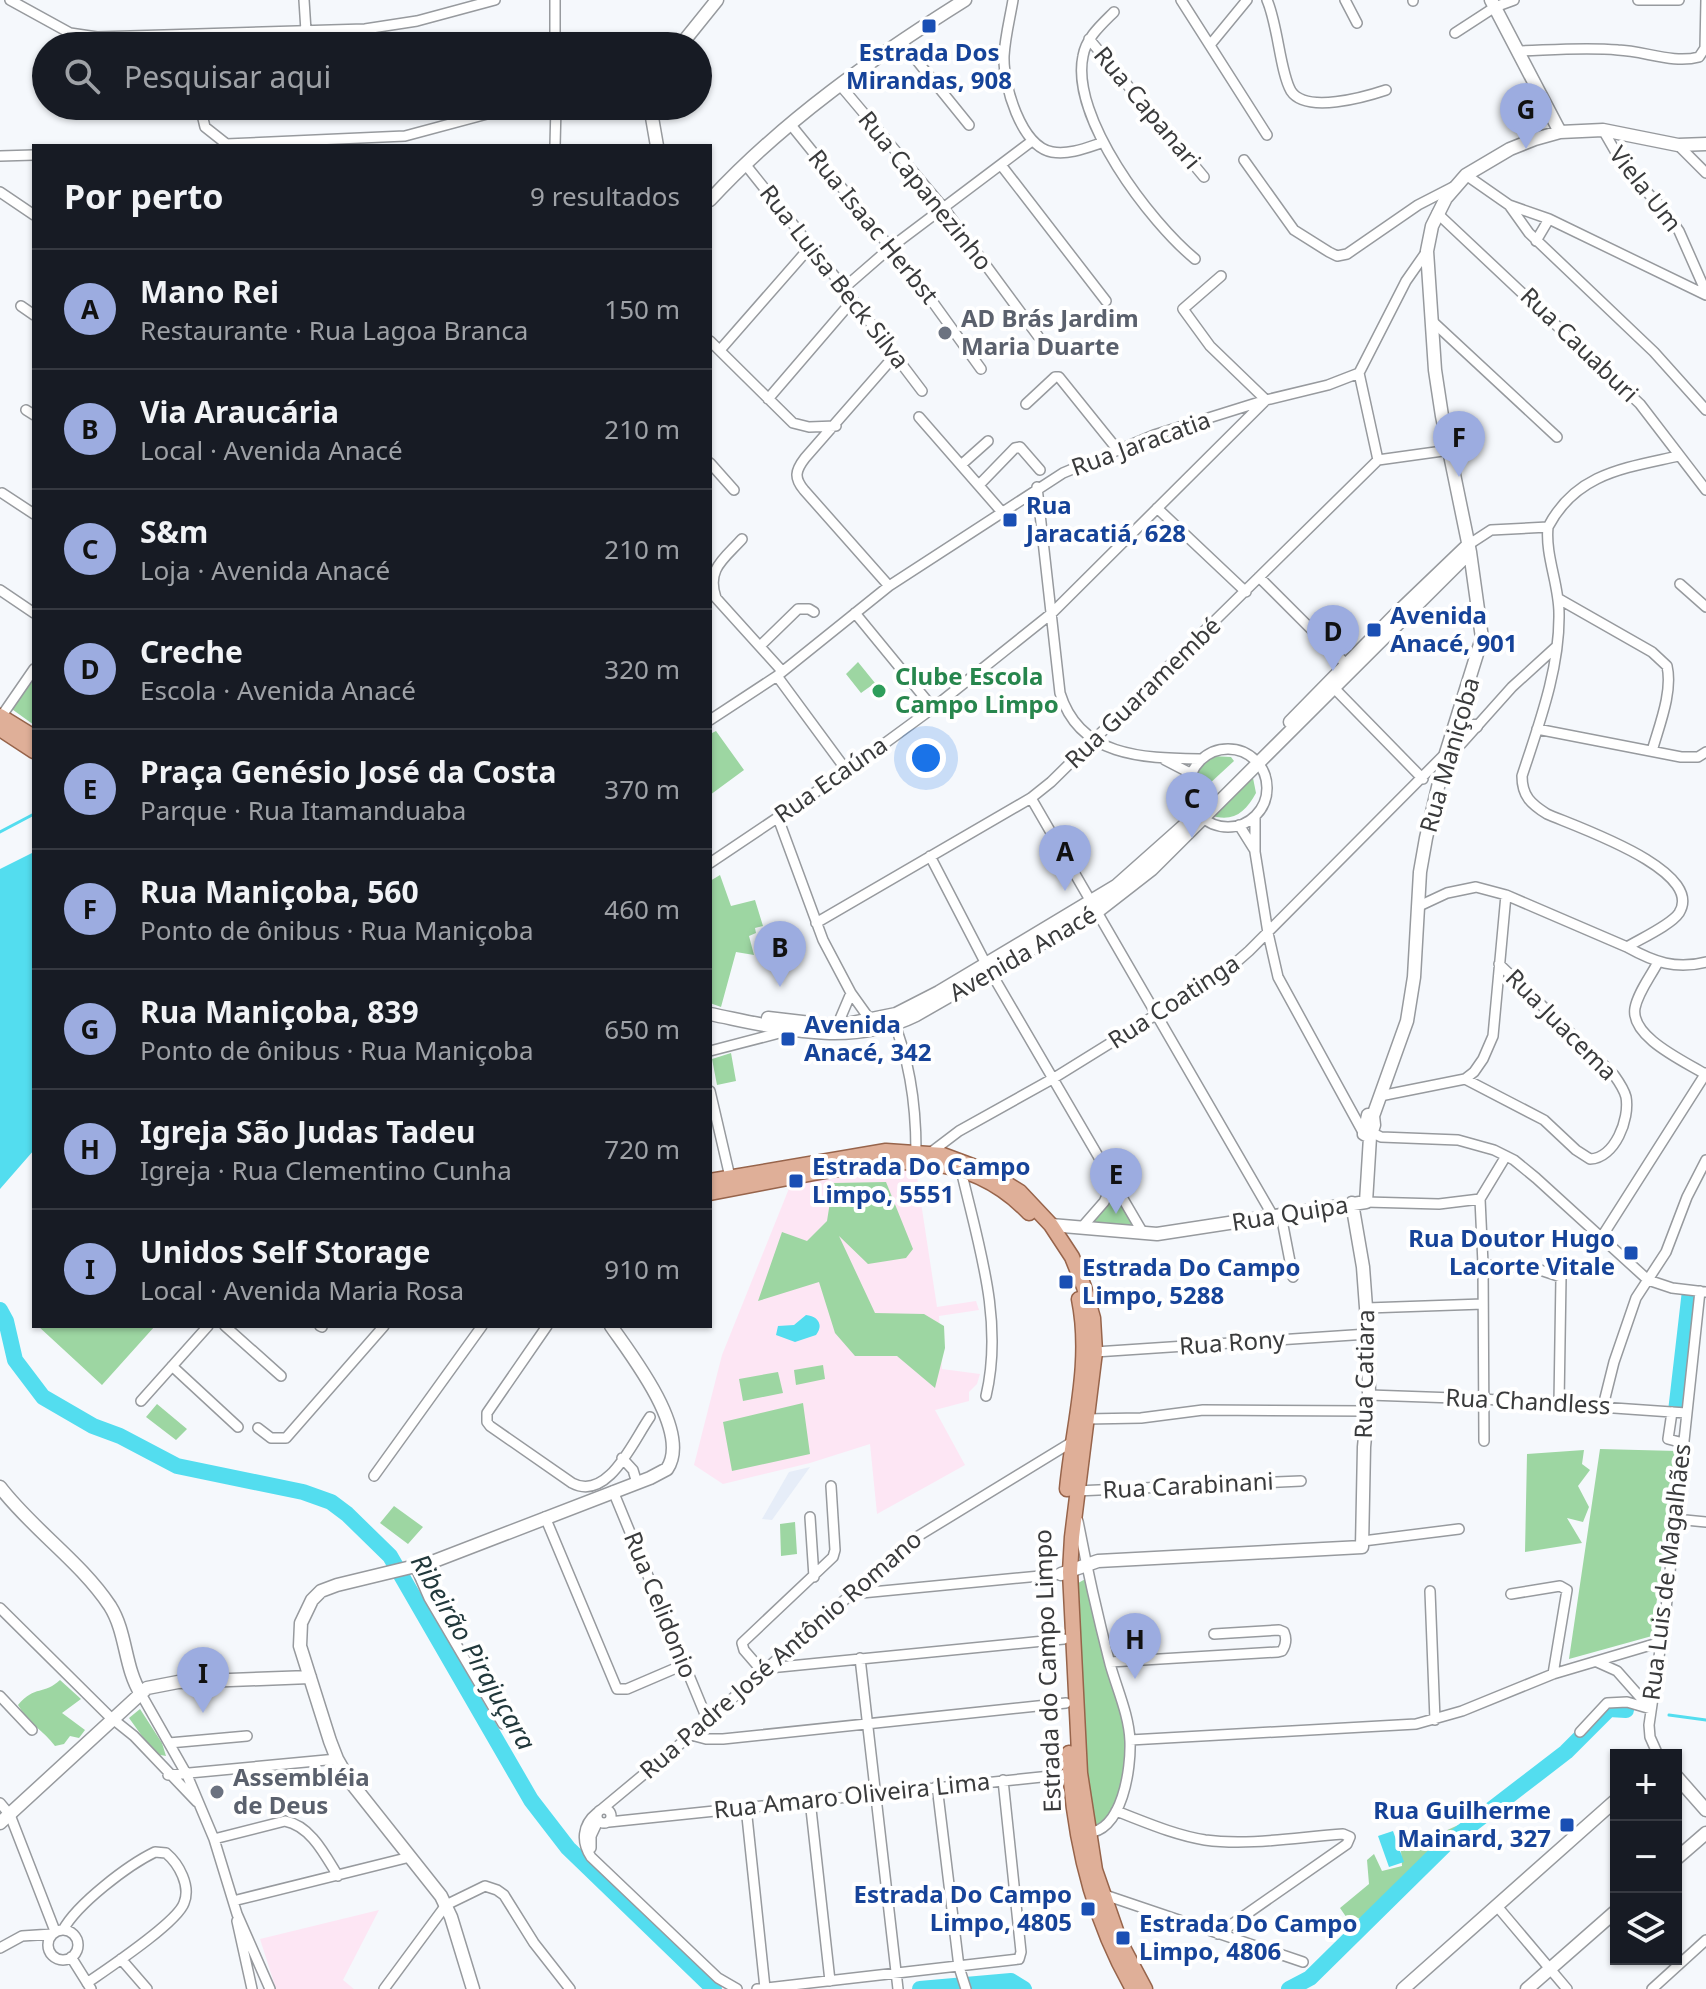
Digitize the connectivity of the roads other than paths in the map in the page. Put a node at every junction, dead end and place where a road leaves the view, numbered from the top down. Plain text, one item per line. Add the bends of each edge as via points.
1 (10, 0) edge
2 (304, 0) edge
3 (495, 0) edge
4 (555, 0) edge
5 (717, 0) edge
6 (965, 0) edge
7 (1013, 0) edge
8 (1181, 0) edge
9 (1247, 0) edge
10 (1267, 0) edge
11 (1345, 0) edge
12 (1514, 0) edge
13 (1638, 0) edge
14 (1679, 0) edge
15 (1706, 0) edge
16 (1493, 3) edge
17 (1114, 12) dead end
18 (1357, 23) dead end
19 (306, 31) junction
20 (68, 32) edge
21 (271, 32) edge
22 (555, 32) edge
23 (691, 32) edge
24 (1455, 33) dead end
25 (1089, 39) junction
26 (901, 41) junction
27 (1210, 45) junction
28 (1517, 51) junction
29 (840, 85) junction
30 (1386, 90) dead end
31 (203, 120) edge
32 (465, 120) edge
33 (556, 120) edge
34 (652, 120) edge
35 (791, 125) junction
36 (969, 125) dead end
37 (1603, 130) junction
38 (1560, 132) junction
39 (1267, 135) dead end
40 (1032, 141) junction
41 (1101, 143) junction
42 (227, 144) edge
43 (248, 144) edge
44 (555, 144) edge
45 (657, 144) edge
46 (1706, 144) edge
47 (1678, 145) junction
48 (32, 155) edge
49 (1, 158) edge
50 (1244, 160) dead end
51 (745, 164) junction
52 (1001, 165) junction
53 (1706, 173) edge
54 (1466, 175) junction
55 (1204, 177) dead end
56 (1454, 187) junction
57 (0, 192) edge
58 (712, 198) edge
59 (1509, 205) junction
60 (943, 207) junction
61 (1437, 213) junction
62 (32, 214) edge
63 (1549, 219) junction
64 (1536, 241) junction
65 (811, 246) junction
66 (890, 248) junction
67 (1427, 251) junction
68 (1195, 259) dead end
69 (1221, 276) dead end
70 (844, 288) junction
71 (1706, 294) edge
72 (853, 300) junction
73 (1106, 301) dead end
74 (21, 306) dead end
75 (32, 314) edge
76 (1431, 320) junction
77 (1038, 336) dead end
78 (712, 343) edge
79 (720, 350) junction
80 (896, 354) junction
81 (981, 369) dead end
82 (1359, 373) junction
83 (922, 391) dead end
84 (768, 399) junction
85 (1266, 400) junction
86 (1026, 404) dead end
87 (1706, 410) edge
88 (919, 417) dead end
89 (836, 426) junction
90 (1557, 437) dead end
91 (988, 441) dead end
92 (1117, 449) junction
93 (1450, 450) junction
94 (1678, 456) junction
95 (1378, 460) junction
96 (712, 465) edge
97 (961, 465) junction
98 (1040, 470) dead end
99 (979, 485) junction
100 (1037, 487) junction
101 (734, 490) dead end
102 (1706, 490) edge
103 (2, 493) dead end
104 (1157, 508) junction
105 (1001, 511) junction
106 (32, 513) edge
107 (1548, 527) junction
108 (742, 539) dead end
109 (1469, 548) junction
110 (1259, 577) junction
111 (1680, 584) dead end
112 (889, 586) junction
113 (0, 590) edge
114 (1246, 592) junction
115 (1559, 599) junction
116 (1706, 607) edge
117 (32, 612) edge
118 (814, 612) dead end
119 (855, 613) junction
120 (1052, 613) junction
121 (760, 646) junction
122 (1557, 646) junction
123 (1349, 668) junction
124 (32, 672) edge
125 (779, 673) junction
126 (1335, 689) junction
127 (933, 708) junction
128 (1460, 712) junction
129 (3, 714) edge
130 (712, 719) edge
131 (1537, 729) junction
132 (1472, 730) junction
133 (3, 735) edge
134 (32, 736) edge
135 (1451, 738) junction
136 (1095, 742) junction
137 (32, 750) edge
138 (1652, 751) junction
139 (1706, 752) edge
140 (1446, 753) junction
141 (1162, 758) junction
142 (1202, 759) junction
143 (1256, 762) junction
144 (847, 771) junction
145 (1192, 774) junction
146 (1423, 779) junction
147 (1438, 782) junction
148 (1031, 798) junction
149 (1201, 815) junction
150 (1255, 817) junction
151 (778, 818) junction
152 (1239, 825) junction
153 (1255, 852) junction
154 (930, 856) junction
155 (712, 862) edge
156 (1506, 895) junction
157 (1095, 906) junction
158 (1417, 907) junction
159 (816, 923) junction
160 (1268, 933) junction
161 (1627, 947) junction
162 (1658, 962) junction
163 (1706, 962) edge
164 (1499, 964) junction
165 (988, 968) junction
166 (851, 993) junction
167 (712, 1007) edge
168 (712, 1014) edge
169 (1158, 1015) junction
170 (871, 1021) junction
171 (893, 1021) junction
172 (792, 1026) junction
173 (837, 1026) junction
174 (712, 1050) edge
175 (1706, 1074) edge
176 (1054, 1078) junction
177 (1465, 1079) junction
178 (1380, 1096) junction
179 (712, 1100) edge
180 (1347, 1102) junction
181 (1370, 1116) junction
182 (1369, 1135) junction
183 (923, 1152) junction
184 (1506, 1156) junction
185 (1706, 1160) edge
186 (961, 1170) junction
187 (730, 1177) junction
188 (712, 1181) edge
189 (1114, 1181) junction
190 (712, 1193) edge
191 (1480, 1199) junction
192 (1366, 1202) junction
193 (1352, 1203) junction
194 (1277, 1216) junction
195 (1051, 1225) junction
196 (1083, 1226) junction
197 (1143, 1233) junction
198 (1601, 1238) junction
199 (1483, 1264) junction
200 (1293, 1277) dead end
201 (1648, 1280) junction
202 (1703, 1292) edge
203 (1483, 1304) junction
204 (1367, 1308) junction
205 (206, 1328) edge
206 (227, 1328) edge
207 (382, 1328) edge
208 (481, 1328) edge
209 (546, 1328) edge
210 (612, 1328) edge
211 (1368, 1334) junction
212 (1095, 1352) junction
213 (172, 1366) junction
214 (281, 1376) dead end
215 (1369, 1395) junction
216 (986, 1396) dead end
217 (1483, 1399) junction
218 (141, 1401) dead end
219 (1559, 1403) junction
220 (1603, 1406) junction
221 (1367, 1411) junction
222 (1672, 1412) junction
223 (1686, 1413) junction
224 (650, 1417) dead end
225 (1086, 1419) junction
226 (238, 1427) dead end
227 (258, 1428) dead end
228 (1484, 1441) dead end
229 (1072, 1442) junction
230 (1683, 1443) junction
231 (622, 1458) junction
232 (374, 1476) dead end
233 (1301, 1481) dead end
234 (637, 1483) junction
235 (831, 1486) dead end
236 (0, 1487) edge
237 (613, 1491) junction
238 (1075, 1496) junction
239 (545, 1517) junction
240 (810, 1517) dead end
241 (1675, 1519) junction
242 (1706, 1522) edge
243 (1459, 1529) dead end
244 (1363, 1544) junction
245 (1087, 1565) junction
246 (411, 1567) junction
247 (1066, 1573) junction
248 (814, 1577) junction
249 (1430, 1591) dead end
250 (851, 1594) junction
251 (1511, 1594) dead end
252 (0, 1608) edge
253 (1214, 1634) dead end
254 (1064, 1639) junction
255 (1661, 1642) junction
256 (860, 1658) junction
257 (1110, 1662) junction
258 (1593, 1662) junction
259 (683, 1665) junction
260 (766, 1670) junction
261 (1553, 1674) junction
262 (310, 1677) junction
263 (141, 1694) junction
264 (0, 1696) edge
265 (1066, 1703) junction
266 (1651, 1709) junction
267 (707, 1719) junction
268 (114, 1720) junction
269 (1435, 1720) junction
270 (503, 1724) dead end
271 (868, 1725) junction
272 (32, 1730) dead end
273 (1580, 1732) dead end
274 (691, 1735) junction
275 (247, 1736) dead end
276 (1130, 1740) junction
277 (169, 1743) junction
278 (1655, 1749) edge
279 (337, 1759) junction
280 (1070, 1774) junction
281 (168, 1775) junction
282 (187, 1775) junction
283 (1003, 1780) junction
284 (1682, 1783) edge
285 (937, 1786) junction
286 (874, 1793) junction
287 (1071, 1797) junction
288 (810, 1800) junction
289 (0, 1803) edge
290 (1610, 1805) edge
291 (201, 1807) junction
292 (746, 1807) junction
293 (1705, 1809) edge
294 (1116, 1811) junction
295 (604, 1815) junction
296 (5, 1819) edge
297 (1087, 1833) junction
298 (1703, 1835) edge
299 (1318, 1836) junction
300 (214, 1839) junction
301 (1682, 1854) edge
302 (410, 1857) junction
303 (1326, 1859) junction
304 (338, 1876) junction
305 (1102, 1894) junction
306 (233, 1901) junction
307 (446, 1905) junction
308 (1496, 1905) junction
309 (237, 1914) junction
310 (1610, 1916) edge
311 (57, 1932) junction
312 (1218, 1934) junction
313 (1706, 1940) edge
314 (0, 1948) edge
315 (71, 1957) junction
316 (121, 1959) junction
317 (1303, 1962) dead end
318 (1549, 1969) junction
319 (960, 1970) junction
320 (265, 1973) junction
321 (249, 1974) junction
322 (830, 1981) junction
323 (897, 1982) edge
324 (89, 1986) edge
325 (765, 1988) edge
326 (147, 1989) edge
327 (252, 1989) edge
328 (270, 1989) edge
329 (384, 1989) edge
330 (473, 1989) edge
331 (570, 1989) edge
332 (737, 1989) edge
333 (757, 1989) edge
334 (966, 1989) edge
335 (1133, 1989) edge
336 (1145, 1989) edge
337 (1403, 1989) edge
338 (1527, 1989) edge
339 (1567, 1989) edge
340 (1652, 1989) edge

1 - 20 street
2 - 19 street
3 - 19 street via 390,26
4 - 22 street
5 - 23 street
6 - 26 street
7 - 40 street via 1005,70 1011,99
8 - 27 street
9 - 27 street
10 - 30 street via 1287,82 1296,96 1332,102
11 - 18 street
12 - 16 street
13 - 14 street
15 - 28 street via 1705,48 1694,59 1621,50
16 - 24 street
16 - 28 street
17 - 25 street
19 - 21 street
25 - 41 street via 1082,77
25 - 55 street, Rua Capanari
26 - 29 street
26 - 36 street
27 - 39 street
28 - 38 street
29 - 35 street
29 - 60 street, Rua Capanezinho
31 - 42 street
32 - 43 street via 405,136
33 - 44 street
34 - 45 street
35 - 51 street
35 - 66 street, Rua Isaac Herbst
37 - 38 street, Rua Maniçoba
37 - 47 street, Rua Maniçoba
37 - 71 street, Viela Um via 1626,170 1679,231
38 - 54 street, Rua Maniçoba via 1510,149
40 - 41 street via 1057,153
40 - 52 street
41 - 68 street via 1154,217
46 - 47 street, Rua Maniçoba
47 - 53 street
48 - 49 street
50 - 56 street via 1284,218 1337,256
51 - 58 street
51 - 65 street, Rua Luisa Beck Silva
52 - 60 street
52 - 73 street
54 - 56 street, Rua Maniçoba
54 - 59 street
56 - 61 street, Rua Maniçoba
57 - 62 street
59 - 63 street
59 - 64 street
60 - 66 street
60 - 77 street, Rua Capanezinho
61 - 67 street, Rua Maniçoba
61 - 94 street, Rua Cauaburi via 1640,404
63 - 64 street
63 - 71 street
64 - 87 street via 1596,294
65 - 70 street, Rua Luisa Beck Silva
65 - 79 street
66 - 70 street
66 - 81 street, Rua Isaac Herbst
67 - 76 street, Rua Maniçoba
67 - 82 street
69 - 85 street via 1183,309 1210,346
70 - 72 street, Rua Luisa Beck Silva
72 - 80 street, Rua Luisa Beck Silva
72 - 84 street
74 - 75 street
76 - 90 street
76 - 93 street, Rua Maniçoba
78 - 79 street
79 - 84 street
80 - 83 street, Rua Luisa Beck Silva
80 - 89 street
82 - 85 street, Rua Jaracatia
82 - 95 street
84 - 89 street via 798,425
85 - 92 street, Rua Jaracatia
85 - 104 street, Rua Ecaúna
86 - 92 street via 1059,377
88 - 97 street
89 - 112 street via 797,469 796,479
91 - 97 street
92 - 100 street, Rua Jaracatia
93 - 95 street
93 - 109 street, Rua Maniçoba
94 - 102 street, Rua Cauaburi
94 - 107 street via 1597,477 1575,492
95 - 110 street, Rua Guaramembé
96 - 101 street
97 - 99 street
98 - 99 street via 1020,447 1015,448
99 - 105 street
100 - 105 street, Rua Jaracatia
100 - 120 street
103 - 106 street
104 - 114 street
104 - 120 street, Rua Ecaúna
105 - 112 street, Rua Jaracatia
107 - 109 street, Avenida Anacé via 1500,529
107 - 115 street
108 - 121 street via 714,569 714,591
109 - 123 street, Avenida Anacé
109 - 128 street, Rua Maniçoba via 1482,638
110 - 114 street, Rua Guaramembé
110 - 123 street
111 - 116 street
112 - 119 street, Rua Jaracatia
113 - 117 street
114 - 136 street, Rua Guaramembé
115 - 122 street
115 - 138 street via 1667,666
118 - 121 street via 798,609
119 - 125 street, Rua Jaracatia
119 - 127 street
120 - 127 street, Rua Ecaúna
120 - 136 street via 1060,693 1074,724
121 - 125 street
122 - 131 street
122 - 132 street, Rua Coatinga
123 - 126 street, Avenida Anacé
123 - 143 street, Avenida Anacé
124 - 129 street
125 - 130 street, Rua Jaracatia
125 - 144 street
126 - 143 street, Avenida Anacé
126 - 146 street
127 - 144 street, Rua Ecaúna
128 - 132 street via 1459,721
128 - 135 street, Rua Maniçoba
129 - 134 main road
131 - 138 street
131 - 161 street via 1522,776 1527,798 1547,814 1660,867 1680,886 1680,912 1674,919
132 - 135 street
132 - 140 street, Rua Coatinga
133 - 137 main road
135 - 140 street, Rua Maniçoba
136 - 141 street
136 - 148 street, Rua Guaramembé
138 - 139 street via 1693,758
140 - 146 street, Rua Coatinga
140 - 147 street, Rua Maniçoba
141 - 142 street
141 - 145 street
142 - 143 street via 1223,749 1247,753
142 - 145 street
143 - 149 street, Avenida Anacé
143 - 150 street via 1267,783
144 - 151 street, Rua Ecaúna
145 - 149 street via 1190,793
146 - 147 street
146 - 160 street, Rua Coatinga
147 - 158 street, Rua Maniçoba
148 - 154 street, Rua Guaramembé
148 - 157 street
149 - 152 street via 1221,826
149 - 157 street, Avenida Anacé
150 - 152 street
150 - 153 street
151 - 155 street, Rua Ecaúna
151 - 159 street
152 - 153 street
153 - 160 street
154 - 159 street, Rua Guaramembé
154 - 165 street
156 - 158 street via 1463,888
156 - 161 street
156 - 164 street
157 - 165 street, Avenida Anacé
157 - 169 street
158 - 178 street, Rua Maniçoba via 1409,1012
159 - 166 street
160 - 169 street, Rua Coatinga via 1225,972
160 - 180 street via 1278,977
161 - 162 street
162 - 163 street
162 - 175 street via 1635,1006 1636,1023
164 - 177 street via 1493,1036 1483,1059
164 - 177 street, Rua Juacema via 1614,1075 1626,1095 1622,1126 1606,1154 1590,1159 1544,1120
165 - 171 street, Avenida Anacé
165 - 176 street
166 - 170 street
166 - 173 street
167 - 172 street, Avenida Anacé
168 - 172 street, Avenida Anacé
169 - 176 street, Rua Coatinga
169 - 194 street
170 - 171 street, Avenida Anacé
170 - 173 street, Avenida Anacé
171 - 172 street, Avenida Anacé via 876,1031 833,1035
171 - 183 street
172 - 173 street, Avenida Anacé
172 - 174 street
175 - 198 street
176 - 183 street, Rua Coatinga
176 - 189 street
177 - 178 street
178 - 181 street, Rua Maniçoba
179 - 187 street
180 - 181 street
180 - 182 street
181 - 182 street, Rua Maniçoba
182 - 184 street via 1471,1142
182 - 192 street
183 - 187 main road, Estrada do Campo Limpo via 860,1154
183 - 195 main road, Estrada do Campo Limpo via 968,1163 1004,1180
184 - 191 street
184 - 198 street
185 - 201 street via 1666,1252
186 - 190 main road, Estrada do Campo Limpo via 889,1161
186 - 216 street via 991,1313 994,1352
186 - 229 main road, Estrada do Campo Limpo via 1026,1209 1070,1275 1085,1343
187 - 188 main road, Estrada do Campo Limpo
189 - 196 street
189 - 197 street
191 - 192 street, Rua Quipa
191 - 199 street
192 - 193 street, Rua Quipa
193 - 194 street, Rua Quipa
193 - 204 street, Rua Catiara
194 - 197 street, Rua Quipa
194 - 200 street
195 - 196 street, Rua Quipa
195 - 212 main road, Estrada do Campo Limpo via 1084,1287
196 - 197 street, Rua Quipa
198 - 201 street
199 - 203 street
199 - 219 street via 1561,1276
201 - 202 street
201 - 220 street via 1630,1313
202 - 223 street, Rua Luis de Magalhães
203 - 204 street
203 - 217 street
204 - 211 street, Rua Catiara
205 - 213 street
206 - 214 street
207 - 227 street via 286,1438 271,1438
208 - 232 street
209 - 231 street via 487,1413 487,1422 580,1487 604,1482
210 - 234 street via 650,1383 672,1444 667,1469
211 - 212 street, Rua Rony
211 - 215 street, Rua Catiara
212 - 225 main road, Estrada do Campo Limpo
213 - 218 street
213 - 226 street
215 - 217 street, Rua Chandless
215 - 221 street, Rua Catiara
217 - 219 street, Rua Chandless
217 - 228 street
219 - 220 street, Rua Chandless
220 - 222 street, Rua Chandless
221 - 225 street via 1203,1410
221 - 244 street, Rua Catiara
222 - 223 street, Rua Chandless
222 - 230 street via 1668,1439
223 - 230 street, Rua Luis de Magalhães
224 - 231 street
225 - 238 main road, Estrada do Campo Limpo
229 - 247 main road, Estrada do Campo Limpo via 1062,1544
229 - 250 street, Rua Padre José Antônio Romano via 931,1526
230 - 241 street, Rua Luis de Magalhães
231 - 234 street
233 - 238 street, Rua Carabinani
234 - 237 street
235 - 248 street via 835,1550
236 - 263 street via 110,1606
237 - 239 street
237 - 259 street, Rua Celidonio
238 - 245 street
238 - 247 main road, Estrada do Campo Limpo
239 - 246 street
239 - 259 street via 615,1685 627,1689
240 - 248 street
241 - 242 street
241 - 255 street, Rua Luis de Magalhães
243 - 244 street
244 - 245 street
245 - 247 street
245 - 257 street
246 - 262 street via 321,1591 306,1608 299,1635
246 - 270 street
247 - 250 street
247 - 254 main road, Estrada do Campo Limpo
247 - 297 main road, Estrada do Campo Limpo
248 - 260 street via 742,1643
249 - 269 street
250 - 260 street, Rua Padre José Antônio Romano
251 - 261 street via 1563,1587 1567,1592
252 - 268 street
253 - 257 street via 1279,1630 1286,1636 1285,1647 1278,1652
254 - 256 street
254 - 265 main road, Estrada do Campo Limpo
255 - 258 street
255 - 266 street, Rua Luis de Magalhães
256 - 260 street
256 - 271 street
257 - 276 street
258 - 261 street
258 - 266 street via 1617,1671
259 - 267 street, Rua Celidonio
260 - 267 street, Rua Padre José Antônio Romano
261 - 269 street
262 - 263 street via 168,1683
262 - 279 street
263 - 268 street
263 - 277 street
264 - 272 street
265 - 271 street
265 - 280 main road, Estrada do Campo Limpo
266 - 273 street via 1607,1703
266 - 278 street, Rua Luis de Magalhães via 1650,1737
267 - 274 street, Rua Padre José Antônio Romano
268 - 281 street
268 - 296 street
269 - 276 street
271 - 274 street via 715,1740
271 - 286 street
274 - 295 street, Rua Padre José Antônio Romano via 616,1796
275 - 277 street
276 - 294 street via 1127,1783
277 - 282 street
279 - 282 street
279 - 302 street
280 - 283 street, Rua Amaro Oliveira Lima
280 - 287 main road, Estrada do Campo Limpo
281 - 282 street
281 - 291 street
282 - 291 street
283 - 285 street, Rua Amaro Oliveira Lima
283 - 319 street via 1021,1952 1016,1961
284 - 293 street
285 - 286 street, Rua Amaro Oliveira Lima
285 - 319 street
286 - 288 street, Rua Amaro Oliveira Lima
286 - 323 street
287 - 297 main road via 1078,1823
287 - 335 main road, Estrada do Campo Limpo via 1099,1919
288 - 292 street, Rua Amaro Oliveira Lima
288 - 322 street
289 - 296 street
290 - 308 street
291 - 300 street
292 - 295 street, Rua Amaro Oliveira Lima via 635,1818
292 - 325 street
293 - 298 street
294 - 297 street via 1101,1830
294 - 299 street via 1205,1840
295 - 332 street via 590,1843 596,1862 718,1978
296 - 311 street
297 - 305 main road, Estrada do Campo Limpo
298 - 301 street
299 - 303 street
299 - 303 street via 1350,1837
300 - 304 street via 295,1823
300 - 306 street
302 - 304 street
302 - 307 street
303 - 312 street
304 - 306 street
305 - 312 street
305 - 336 main road, Estrada do Campo Limpo
306 - 309 street
307 - 329 street
307 - 330 street
307 - 331 street via 477,1888 497,1890
308 - 318 street
308 - 337 street
309 - 320 street
309 - 321 street
310 - 318 street
311 - 314 street via 22,1936
311 - 315 street via 71,1932 76,1938 77,1951
311 - 315 street via 48,1943 50,1953 58,1959
311 - 316 street via 136,1864 155,1852 166,1853 181,1873 184,1904
312 - 317 street
313 - 340 street
315 - 324 street
316 - 324 street
316 - 326 street
318 - 338 street
318 - 339 street
319 - 323 street
319 - 334 street
320 - 321 street
320 - 328 street
321 - 327 street
322 - 323 street
322 - 325 street
325 - 333 street

